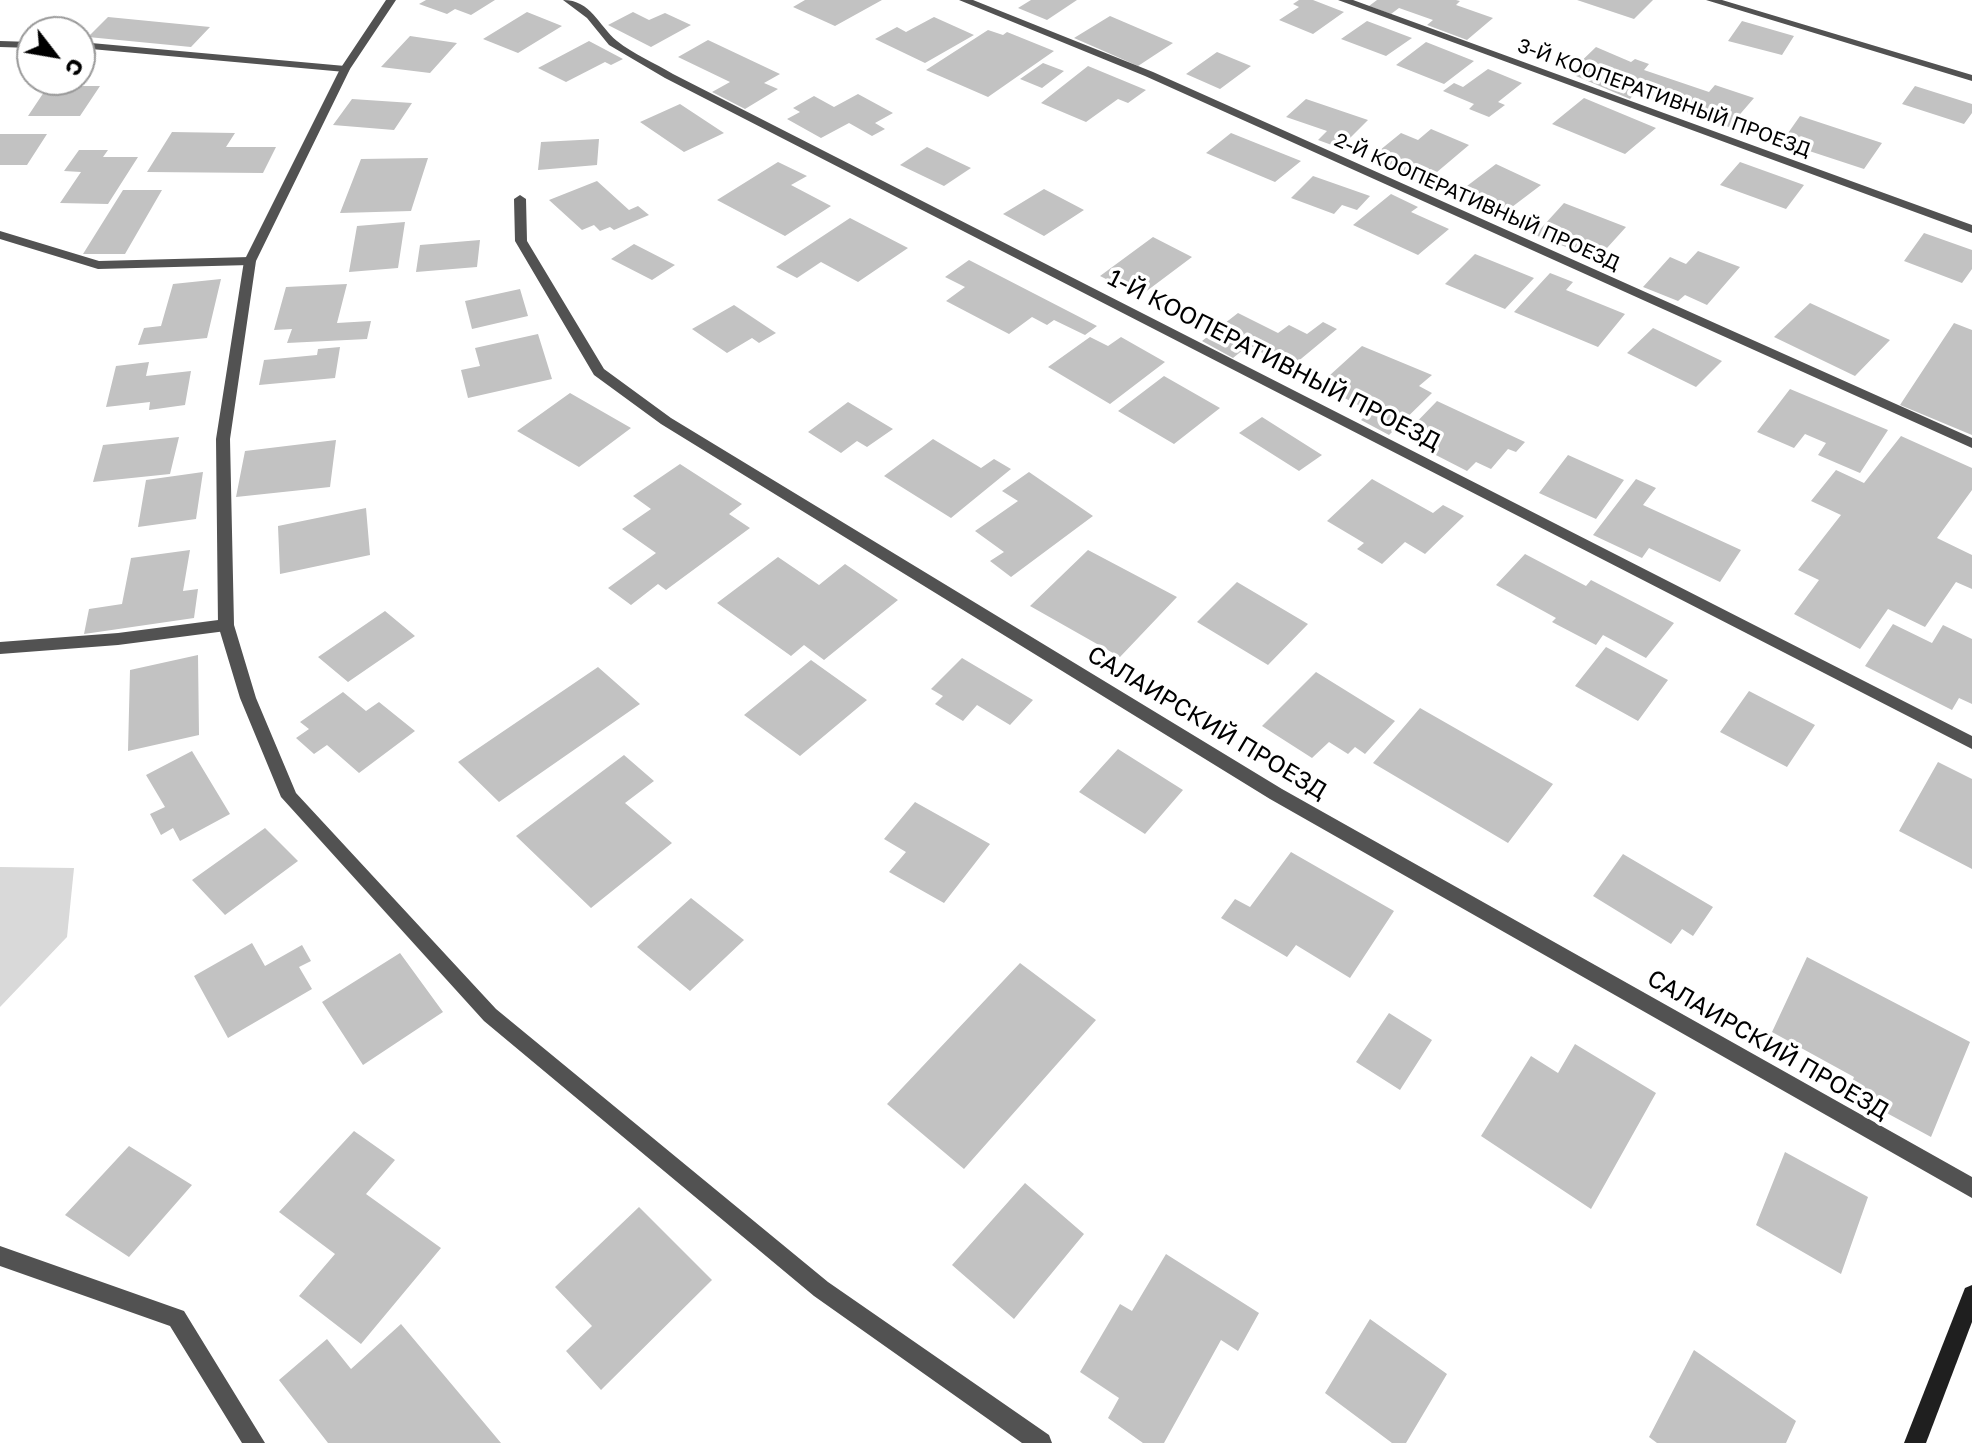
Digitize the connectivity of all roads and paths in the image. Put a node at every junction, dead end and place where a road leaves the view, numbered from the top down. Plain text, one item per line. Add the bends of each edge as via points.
1 (391, 0) edge
2 (568, 0) edge
3 (964, 0) edge
4 (1343, 0) edge
5 (1711, 0) edge
6 (96, 46) edge
7 (345, 69) junction
8 (1972, 78) edge
9 (520, 199) dead end
10 (1972, 229) edge
11 (0, 235) edge
12 (250, 261) junction
13 (1972, 443) edge
14 (226, 625) junction
15 (0, 648) edge
16 (1972, 743) edge
17 (1972, 1188) edge
18 (0, 1256) edge
19 (1972, 1295) edge
20 (254, 1443) edge
21 (1041, 1443) edge
22 (1915, 1443) edge

1 - 7 street
2 - 16 street, 1-Й КООПЕРАТИВНЫЙ ПРОЕЗД via 591,16 613,43 669,76
3 - 13 street, 2-Й КООПЕРАТИВНЫЙ ПРОЕЗД via 1149,74
4 - 10 street, 3-Й КООПЕРАТИВНЫЙ ПРОЕЗД
5 - 8 street
6 - 7 street
7 - 12 street
9 - 17 street, САЛАИРСКИЙ ПРОЕЗД via 521,241 599,372 666,421 1276,794
11 - 12 street via 98,265
12 - 14 street via 223,439
14 - 15 street
14 - 21 street via 248,698 289,797 490,1015 821,1289
18 - 20 street via 177,1318
19 - 22 street

